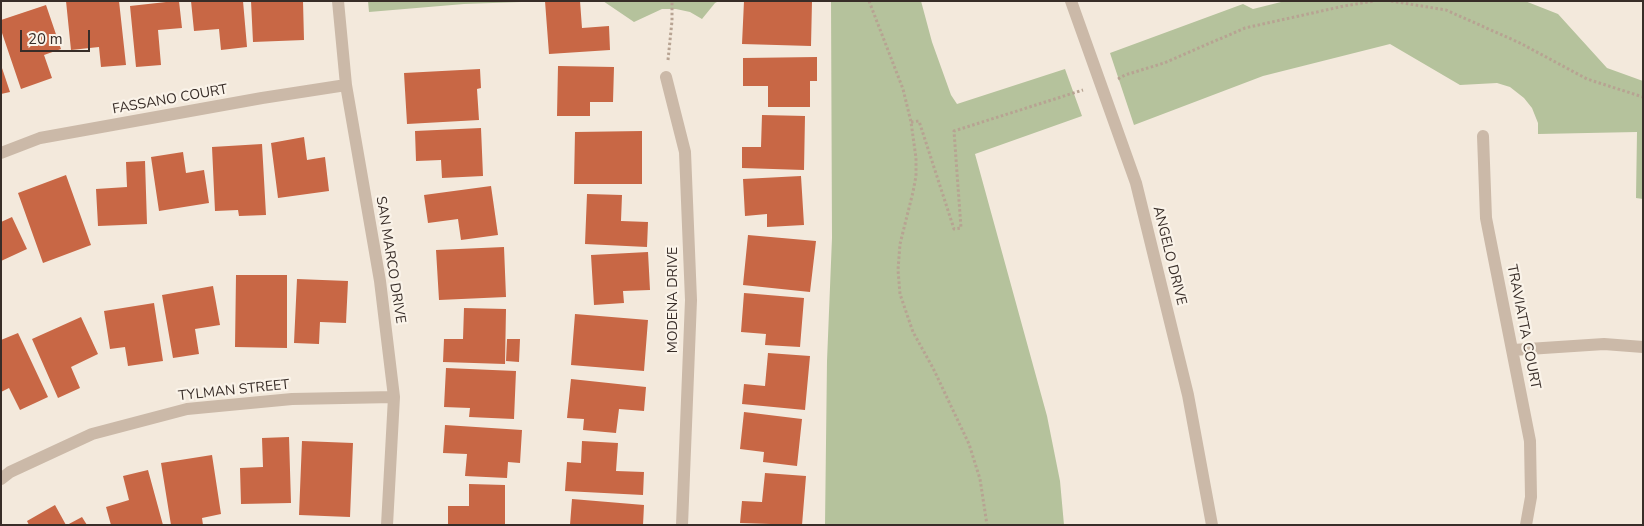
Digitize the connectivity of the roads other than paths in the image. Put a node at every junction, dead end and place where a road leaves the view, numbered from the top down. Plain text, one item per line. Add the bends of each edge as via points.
1 (338, 1) edge
2 (1071, 1) edge
3 (666, 76) road end
4 (346, 86) junction
5 (1483, 136) dead end
6 (1, 153) edge
7 (1643, 347) edge
8 (1513, 350) junction
9 (394, 397) junction
10 (1, 478) edge
11 (387, 525) edge
12 (682, 525) edge
13 (1212, 525) edge
14 (1526, 525) edge

1 - 4 street, SAN MARCO DRIVE
2 - 13 street, ANGELO DRIVE via 1136,183 1188,395
3 - 12 street, MODENA DRIVE via 685,152 691,300
4 - 6 street, FASSANO COURT via 40,138
4 - 9 street, SAN MARCO DRIVE via 380,281
5 - 8 street, TRAVIATTA COURT via 1486,218
7 - 8 street via 1604,344
8 - 14 street, TRAVIATTA COURT via 1530,441 1531,497
9 - 10 street, TYLMAN STREET via 292,399 187,409 92,434
9 - 11 street, SAN MARCO DRIVE

